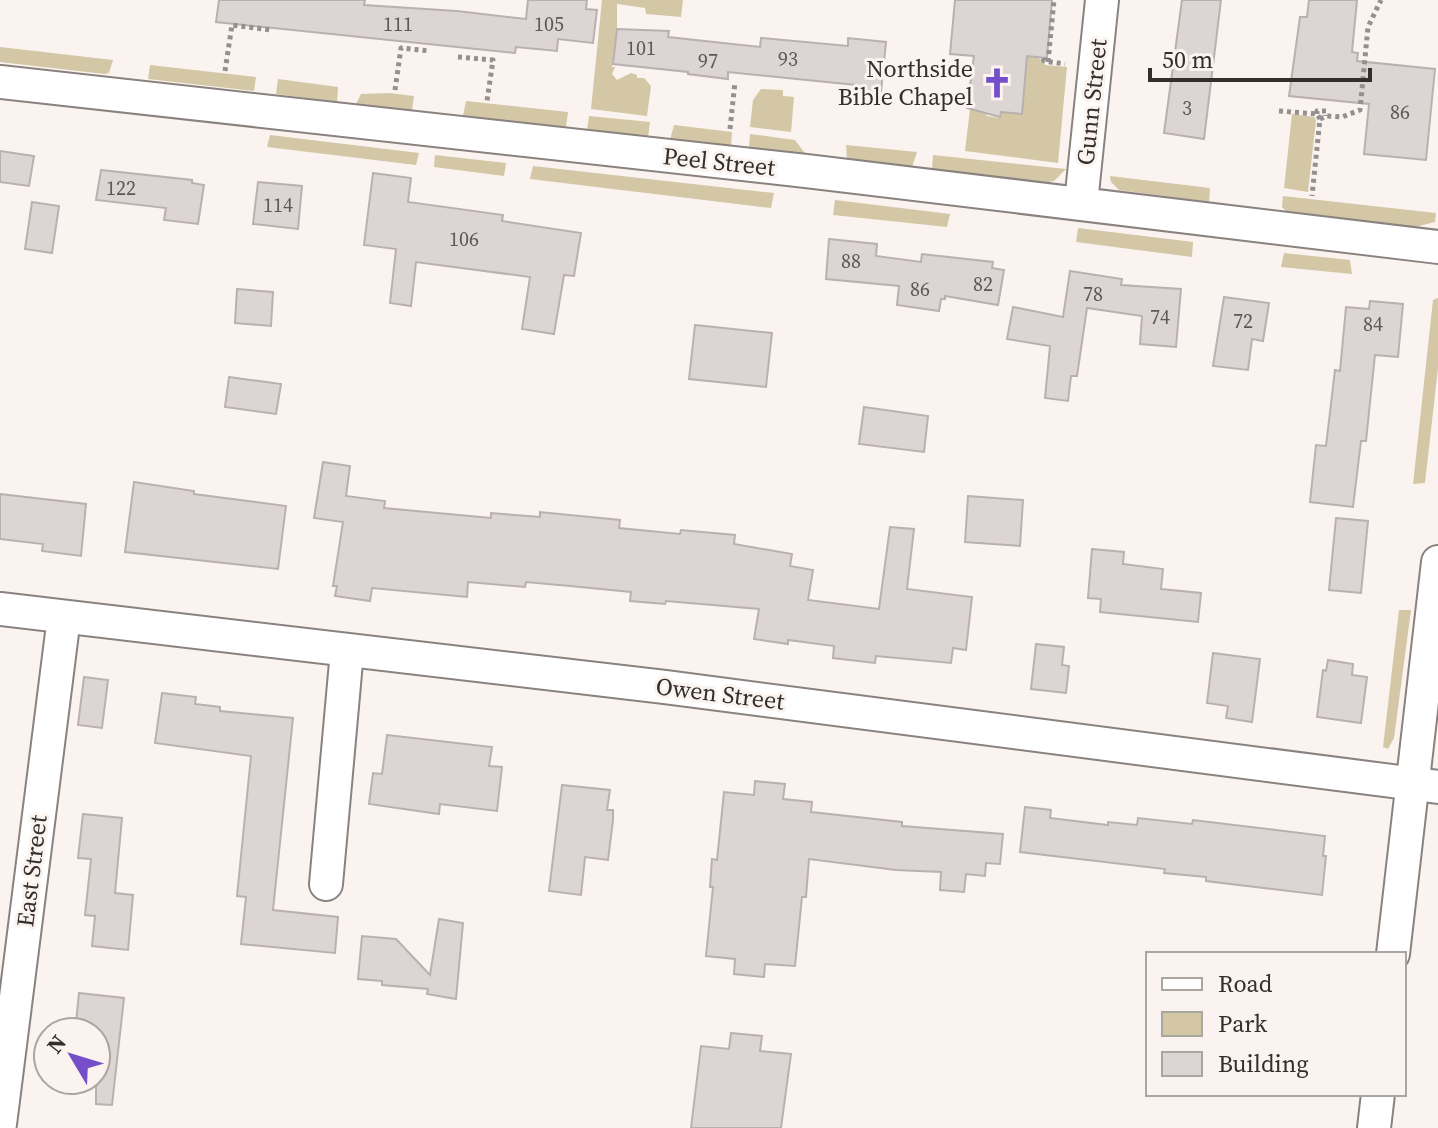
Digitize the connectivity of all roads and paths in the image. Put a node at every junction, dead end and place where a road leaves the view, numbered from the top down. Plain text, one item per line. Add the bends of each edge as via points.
1 (1054, 0) edge
2 (1102, 0) edge
3 (1381, 0) edge
4 (271, 30) dead end
5 (430, 51) dead end
6 (458, 57) dead end
7 (1070, 64) dead end
8 (225, 71) dead end
9 (0, 82) edge
10 (735, 82) dead end
11 (395, 90) dead end
12 (487, 101) dead end
13 (1279, 111) dead end
14 (1321, 116) junction
15 (730, 129) dead end
16 (1312, 196) dead end
17 (1081, 203) junction
18 (1438, 247) edge
19 (1438, 562) edge
20 (0, 609) edge
21 (64, 617) junction
22 (347, 651) junction
23 (1425, 785) edge
24 (326, 884) dead end
25 (1393, 952) edge
26 (1378, 1096) edge
27 (0, 1124) edge
28 (1374, 1128) edge

1 - 7 path via 1046,60
2 - 17 street, Gunn Street
3 - 14 path via 1368,27 1360,110 1342,117
4 - 8 path via 232,25
5 - 11 path via 401,48
6 - 12 path via 493,56
9 - 17 street, Peel Street
10 - 15 path
13 - 14 path
14 - 16 path
17 - 18 street, Peel Street
19 - 23 street
20 - 21 street, Owen Street
21 - 22 street, Owen Street
21 - 27 street, East Street
22 - 23 street, Owen Street
22 - 24 street
23 - 25 street
26 - 28 street

